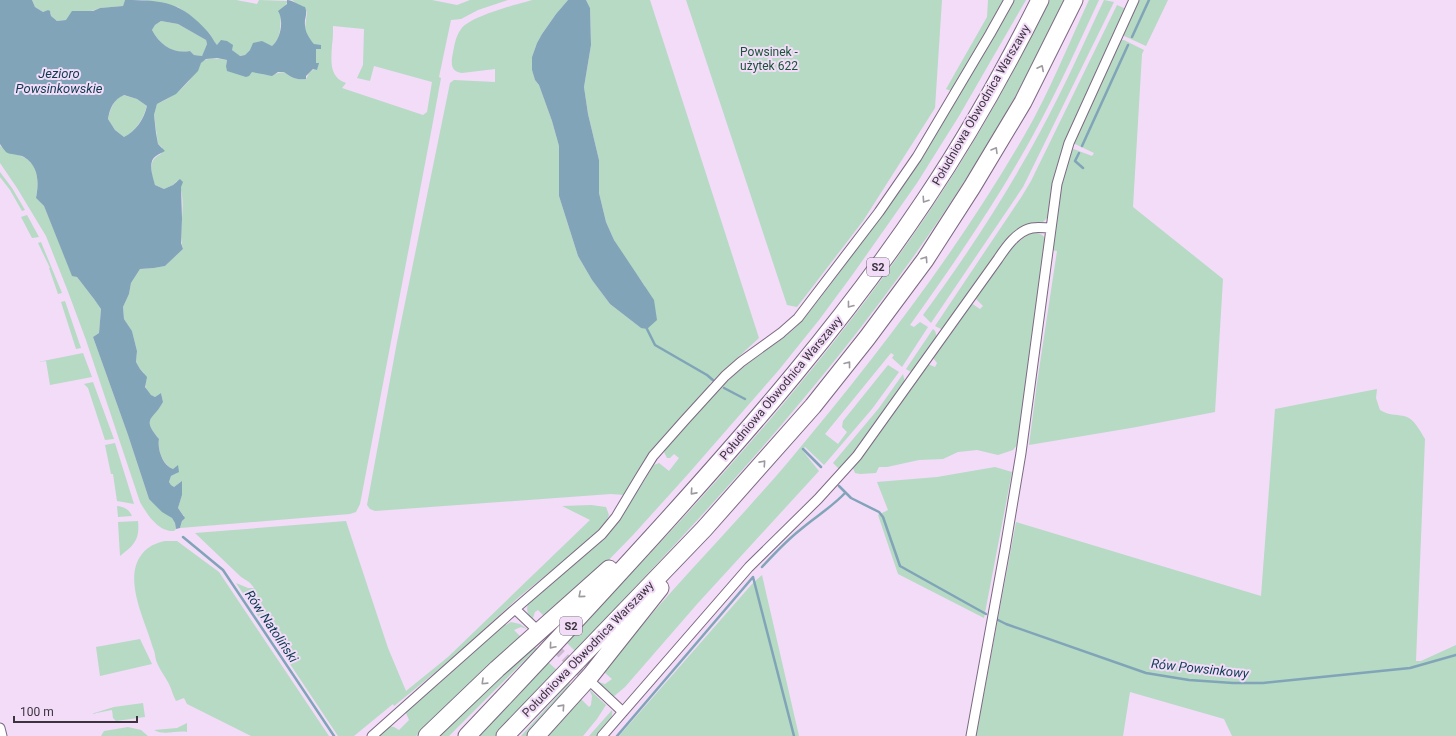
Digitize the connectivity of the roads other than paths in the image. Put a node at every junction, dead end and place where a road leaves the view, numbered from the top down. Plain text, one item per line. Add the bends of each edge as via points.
1 (1008, 0) edge
2 (1040, 0) edge
3 (1074, 0) edge
4 (1134, 0) edge
5 (1051, 228) junction
6 (673, 514) junction
7 (704, 529) junction
8 (515, 608) junction
9 (534, 627) tunnel mouth
10 (593, 684) tunnel mouth
11 (623, 712) junction
12 (0, 728) edge
13 (2, 736) edge
14 (372, 736) edge
15 (427, 736) edge
16 (467, 736) edge
17 (505, 736) edge
18 (536, 736) edge
19 (602, 736) edge
20 (971, 736) edge

1 - 8 street via 917,156 879,212 798,318 725,376 653,456 616,517 602,534
2 -> 6 highway, Południowa Obwodnica Warszawy / S2 via 958,148 891,250 854,301 801,366
7 -> 3 highway, Południowa Obwodnica Warszawy / S2 via 813,406 868,338 925,260 1023,102
4 - 5 street via 1069,143 1058,184
5 - 11 street via 1032,228 1020,233 1004,249 857,456 818,499 749,567
5 - 20 street via 1006,549
6 -> 15 highway via 533,636
6 -> 16 highway, Południowa Obwodnica Warszawy / S2
7 - 17 highway, Południowa Obwodnica Warszawy / S2
18 -> 7 highway via 591,675
8 - 9 street
8 - 14 street
10 - 11 street
11 - 19 street
12 - 13 street

